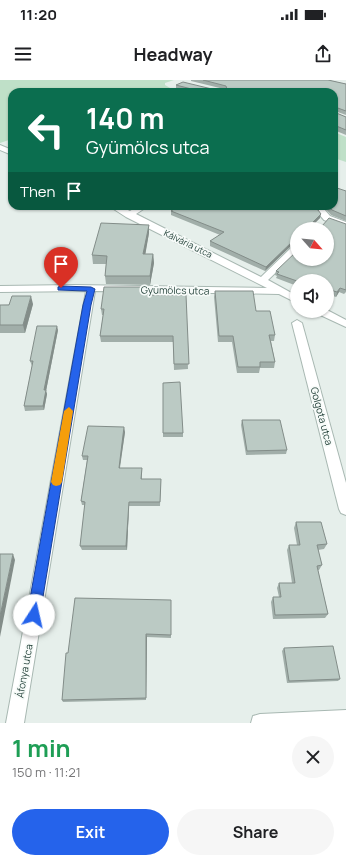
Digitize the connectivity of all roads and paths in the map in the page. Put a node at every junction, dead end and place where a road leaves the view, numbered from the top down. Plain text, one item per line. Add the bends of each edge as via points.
1 (121, 210) edge
2 (137, 210) edge
3 (319, 210) edge
4 (129, 215) junction
5 (327, 218) junction
6 (322, 222) edge
7 (346, 225) edge
8 (290, 254) edge
9 (262, 281) junction
10 (0, 289) edge
11 (91, 289) junction
12 (279, 291) junction
13 (290, 296) edge
14 (334, 318) edge
15 (297, 323) dead end
16 (346, 324) edge
17 (346, 509) edge
18 (346, 719) edge
19 (15, 723) edge
20 (260, 723) edge

1 - 4 street, Kálvária utca
2 - 4 street
3 - 5 street
4 - 9 street, Kálvária utca
5 - 6 street
5 - 7 street
8 - 9 street
9 - 12 street, Kálvária utca
10 - 11 street, Gyümölcs utca
11 - 12 street, Gyümölcs utca
11 - 19 street, Áfonya utca
12 - 13 street
14 - 16 street
15 - 17 street, Golgota utca
18 - 20 street

